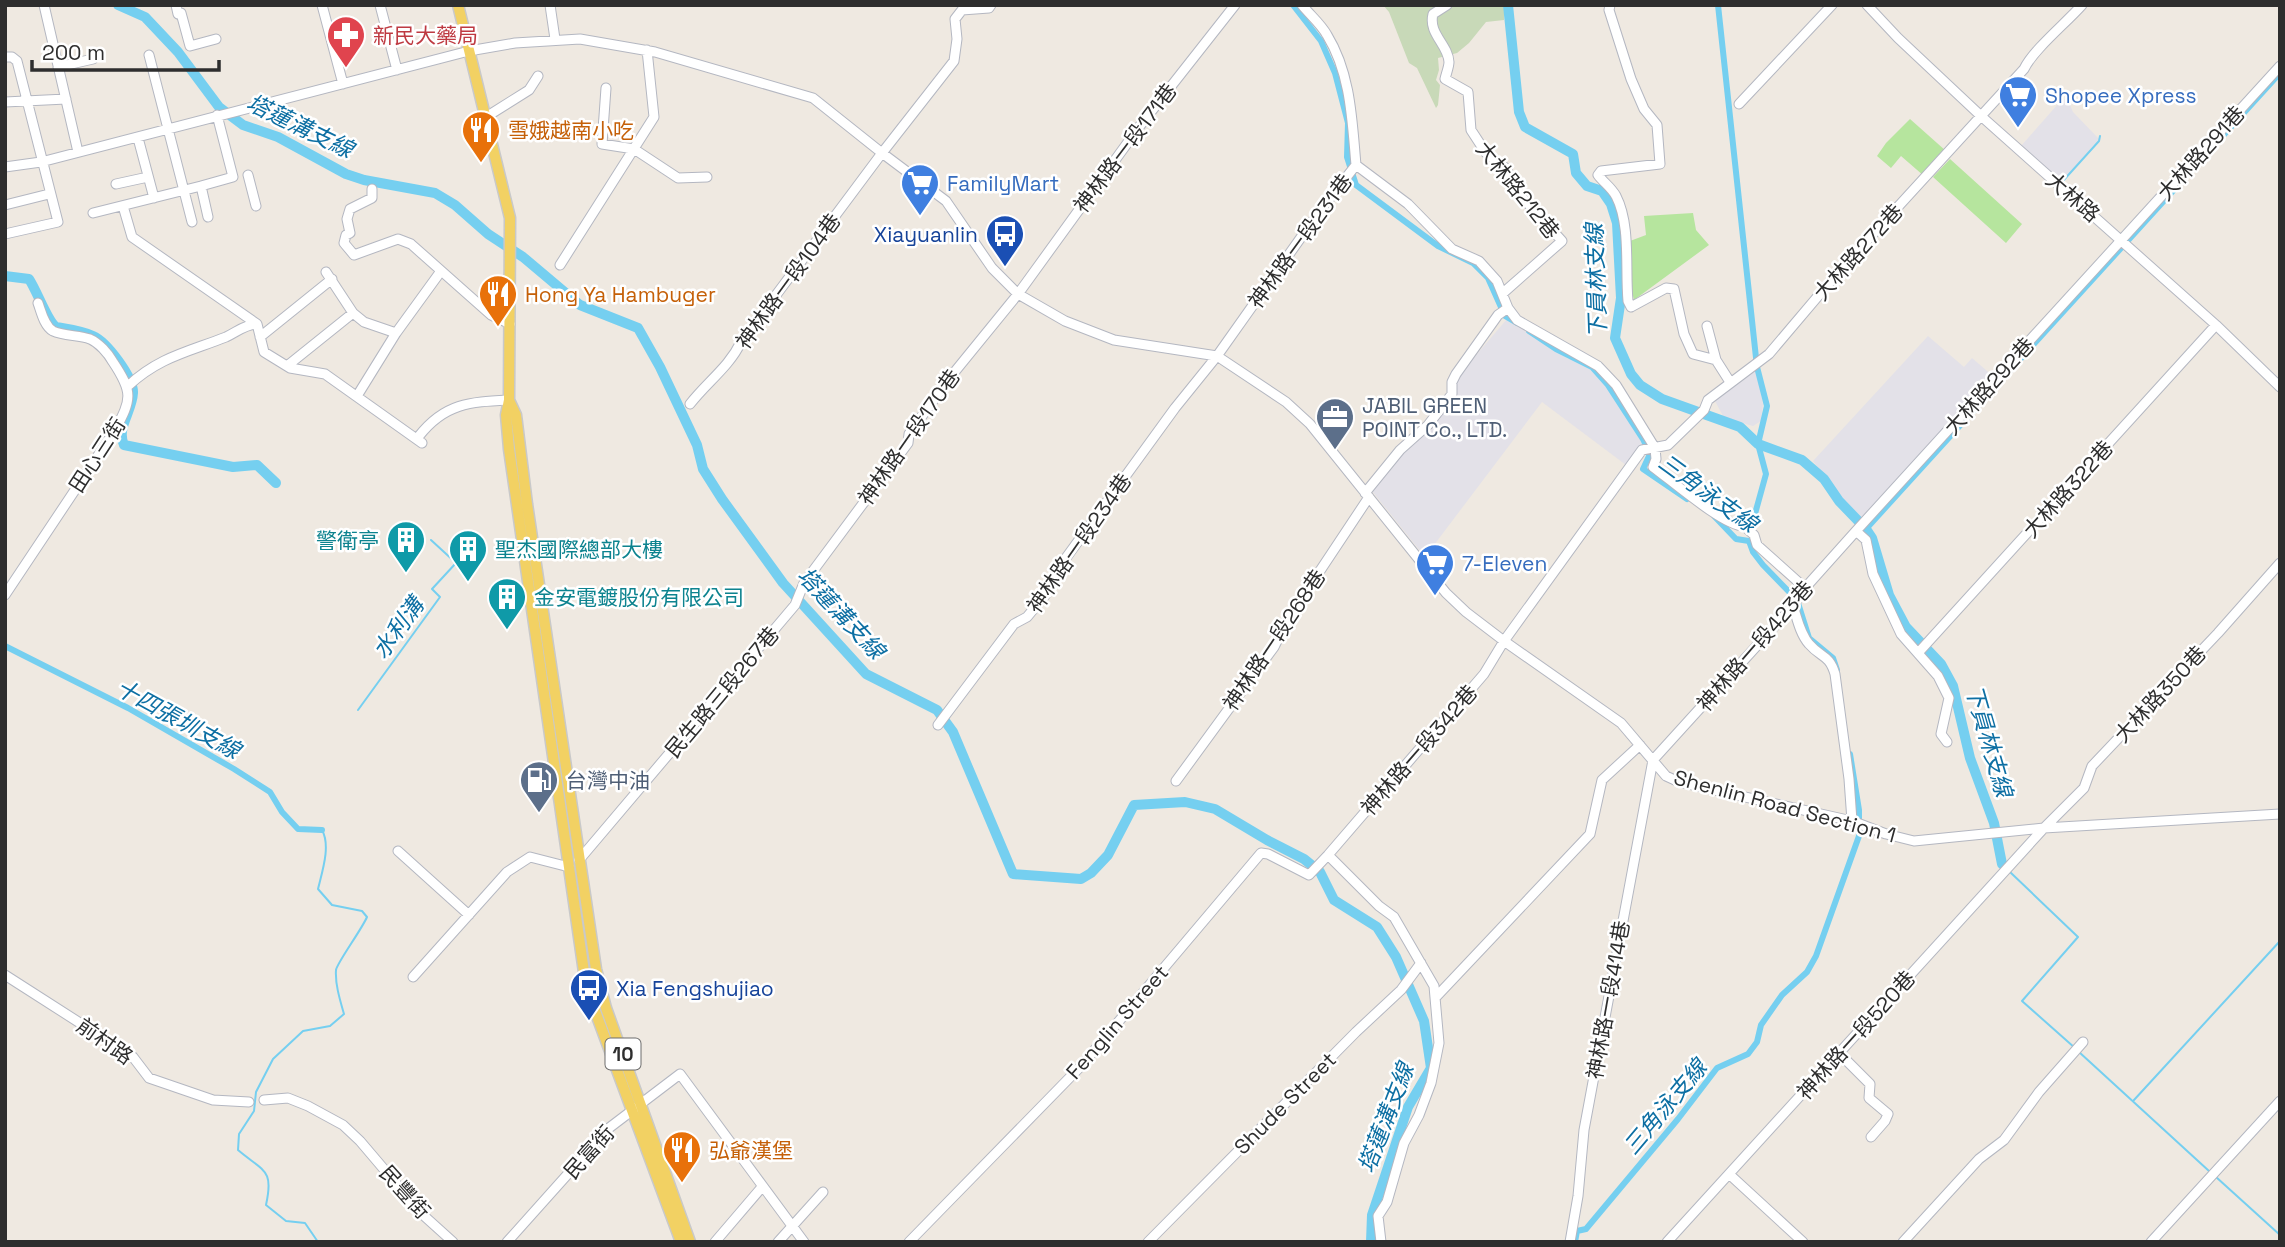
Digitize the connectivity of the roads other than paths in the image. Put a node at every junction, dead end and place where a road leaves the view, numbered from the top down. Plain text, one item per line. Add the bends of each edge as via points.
1 (43, 5) edge
2 (176, 5) edge
3 (322, 5) edge
4 (380, 5) edge
5 (458, 5) edge
6 (550, 5) edge
7 (991, 5) edge
8 (1235, 5) edge
9 (1302, 5) edge
10 (1447, 5) edge
11 (1609, 5) edge
12 (1832, 5) edge
13 (1867, 5) edge
14 (2082, 5) edge
15 (216, 39) dead end
16 (555, 39) junction
17 (647, 50) junction
18 (469, 51) junction
19 (149, 55) dead end
20 (5, 57) edge
21 (93, 59) dead end
22 (2280, 66) edge
23 (58, 67) junction
24 (397, 70) junction
25 (538, 76) dead end
26 (343, 84) junction
27 (606, 88) dead end
28 (66, 99) junction
29 (26, 101) junction
30 (5, 102) edge
31 (1739, 104) dead end
32 (218, 115) junction
33 (1981, 116) junction
34 (486, 117) junction
35 (168, 128) junction
36 (138, 138) junction
37 (634, 149) junction
38 (78, 152) junction
39 (882, 153) junction
40 (41, 162) junction
41 (1356, 165) junction
42 (5, 167) edge
43 (248, 175) dead end
44 (148, 177) junction
45 (707, 177) dead end
46 (116, 184) dead end
47 (201, 186) junction
48 (372, 189) dead end
49 (184, 190) junction
50 (49, 194) junction
51 (154, 198) junction
52 (5, 205) edge
53 (123, 206) junction
54 (256, 206) dead end
55 (93, 213) dead end
56 (208, 217) dead end
57 (192, 222) dead end
58 (5, 234) edge
59 (2121, 240) junction
60 (560, 265) dead end
61 (441, 271) junction
62 (1503, 293) junction
63 (1018, 294) junction
64 (38, 303) dead end
65 (1508, 308) junction
66 (353, 313) junction
67 (257, 324) junction
68 (510, 324) junction
69 (2216, 325) junction
70 (1707, 326) dead end
71 (396, 333) junction
72 (260, 337) junction
73 (1217, 356) junction
74 (1716, 360) junction
75 (287, 366) junction
76 (1730, 382) junction
77 (128, 386) junction
78 (2280, 387) edge
79 (357, 396) junction
80 (509, 400) junction
81 (690, 404) dead end
82 (1655, 448) junction
83 (1367, 495) junction
84 (1856, 531) junction
85 (2280, 563) edge
86 (804, 583) joint
87 (1805, 588) junction
88 (5, 595) edge
89 (1793, 606) junction
90 (1504, 641) junction
91 (1919, 653) junction
92 (938, 725) dead end
93 (1947, 742) dead end
94 (1640, 745) junction
95 (1653, 760) junction
96 (1176, 781) dead end
97 (2280, 814) edge
98 (1852, 821) junction
99 (2045, 828) junction
100 (398, 851) dead end
101 (1328, 855) junction
102 (579, 860) junction
103 (569, 867) junction
104 (469, 915) junction
105 (1420, 963) junction
106 (5, 975) edge
107 (413, 977) dead end
108 (1436, 997) junction
109 (2083, 1042) dead end
110 (1839, 1053) junction
111 (264, 1100) dead end
112 (2280, 1101) edge
113 (249, 1102) dead end
114 (636, 1107) junction
115 (1871, 1137) dead end
116 (1729, 1174) junction
117 (762, 1187) junction
118 (823, 1192) dead end
119 (792, 1227) junction
120 (1380, 1241) edge
121 (453, 1242) edge
122 (507, 1242) edge
123 (681, 1242) edge
124 (690, 1242) edge
125 (715, 1242) edge
126 (778, 1242) edge
127 (804, 1242) edge
128 (909, 1242) edge
129 (1147, 1242) edge
130 (1570, 1242) edge
131 (1667, 1242) edge
132 (1804, 1242) edge
133 (1903, 1242) edge
134 (2151, 1242) edge

1 - 23 street
2 - 15 street via 190,46
3 - 26 street
4 - 24 street
5 - 18 main road, 10
6 - 16 street
7 - 39 street, 神林路一段104巷 via 962,10 955,19 954,61
8 - 63 street, 神林路一段171巷 via 1139,127
9 - 41 street, 神林路一段231巷 via 1327,35 1342,70 1352,107
10 - 62 street, 大林路212巷 via 1433,14 1431,22 1449,60 1445,79 1468,92 1471,130 1486,153 1507,169 1510,184 1562,241
11 - 74 street via 1631,79 1657,125 1660,164 1598,175 1622,210 1628,301 1631,307 1666,288 1674,289 1693,354
12 - 31 street
13 - 33 street, 大林路
14 - 33 street, 大林路272巷 via 2031,55
16 - 17 street, Shenlin Road Section 1 via 602,41
16 - 18 street, Shenlin Road Section 1
17 - 37 street via 654,117
17 - 39 street, Shenlin Road Section 1 via 813,98
18 - 24 street, Shenlin Road Section 1
18 - 34 main road, 10
19 - 35 street
20 - 29 street via 17,61
21 - 23 street
22 - 59 street, 大林路291巷
23 - 28 street
24 - 26 street, Shenlin Road Section 1
25 - 34 street via 529,90
26 - 32 street, Shenlin Road Section 1
27 - 37 street via 603,144
28 - 29 street
28 - 38 street
29 - 30 street
29 - 40 street
32 - 35 street, Shenlin Road Section 1
32 - 47 street via 233,177
33 - 59 street, 大林路
33 - 76 street, 大林路272巷 via 1769,354
34 - 68 main road, 10 via 510,218
35 - 36 street, Shenlin Road Section 1
35 - 49 street
36 - 38 street, Shenlin Road Section 1
36 - 44 street
37 - 45 street via 678,178
37 - 60 street
38 - 40 street, Shenlin Road Section 1
39 - 63 street, Shenlin Road Section 1 via 946,201 992,268
39 - 81 street, 神林路一段104巷 via 732,360
40 - 42 street, Shenlin Road Section 1
40 - 50 street
41 - 62 street via 1408,204 1452,249 1479,261
41 - 73 street, 神林路一段231巷
43 - 54 street
44 - 46 street
44 - 51 street
47 - 49 street
47 - 56 street
48 - 61 street via 372,198 349,209 350,233 344,243 354,255 397,239 411,244
49 - 51 street
49 - 57 street
50 - 52 street
50 - 58 street via 58,222
51 - 53 street
53 - 55 street
53 - 67 street via 132,237
59 - 69 street, 大林路
59 - 84 street, 大林路292巷
61 - 68 street via 491,315
61 - 71 street
62 - 65 street
63 - 73 street, Shenlin Road Section 1 via 1065,321 1114,340
63 - 86 street, 神林路一段170巷 via 948,380 909,434 906,446
64 - 77 street via 54,331 93,340
65 - 82 street via 1517,320 1598,366 1616,385
65 - 83 street, 神林路一段268巷 via 1498,315 1456,374 1452,394
66 - 71 street via 364,322
66 - 72 street via 329,275
66 - 75 street
67 - 72 street
67 - 77 street via 160,361
68 - 80 main road, 10
69 - 78 street, 大林路
69 - 91 street, 大林路322巷
70 - 74 street
71 - 79 street
72 - 75 street via 264,352
73 - 83 street, Shenlin Road Section 1 via 1286,402 1310,424
73 - 92 street, 神林路一段234巷 via 1063,562 1047,593 1027,617 1014,624
74 - 76 street
75 - 79 street via 325,374
76 - 82 street, 大林路272巷 via 1668,445
77 - 88 street, 田心三街 via 126,411 115,430
79 - 80 street via 421,439 432,419 459,405
80 - 102 main road, 10 via 516,415
80 - 103 main road, 10 via 509,449
82 - 87 street via 1653,467 1704,506 1737,527 1744,526 1755,535 1757,545
82 - 90 street, 神林路一段342巷 via 1642,450
83 - 90 street, Shenlin Road Section 1 via 1446,593
83 - 96 street, 神林路一段268巷 via 1274,647
84 - 87 street, 神林路一段423巷
84 - 91 street via 1866,540 1873,574 1901,634
85 - 99 street, 大林路350巷 via 2092,766 2084,788
86 - 102 street, 民生路三段267巷 via 795,606
87 - 89 street, 神林路一段423巷
89 - 95 street, 神林路一段423巷
89 - 98 street via 1807,643 1831,661 1835,674
90 - 94 street, Shenlin Road Section 1 via 1621,723
90 - 101 street, 神林路一段342巷 via 1484,674
91 - 93 street via 1949,698 1941,734
94 - 95 street, Shenlin Road Section 1
94 - 108 street via 1602,779 1590,834
95 - 98 street, Shenlin Road Section 1 via 1666,776 1679,782
95 - 130 street, 神林路一段414巷 via 1584,1130
97 - 99 street, Shenlin Road Section 1
98 - 99 street, Shenlin Road Section 1 via 1914,841
99 - 110 street, 神林路一段520巷
100 - 104 street
101 - 105 street via 1394,917
101 - 128 street, Fenglin Street via 1309,874 1261,853 1081,1066
102 - 114 main road, 10 via 601,992
103 - 104 street via 530,857 507,872
103 - 114 main road, 10 via 590,995
104 - 107 street
105 - 108 street
105 - 129 street, Shude Street via 1401,990
106 - 113 street, 前村路 via 133,1057 149,1078 213,1100
108 - 120 street via 1439,1044 1431,1083 1378,1216
109 - 133 street via 2004,1140 1979,1159
110 - 115 street via 1870,1084 1869,1098 1888,1114
110 - 116 street, 神林路一段520巷
111 - 121 street, 民豐街 via 288,1098 343,1125
112 - 134 street
114 - 117 street, 民富街 via 680,1073
114 - 122 street, 民富街 via 609,1128
114 - 123 main road, 10
114 - 124 main road, 10
116 - 131 street, 神林路一段520巷
116 - 132 street
117 - 119 street
117 - 125 street
118 - 119 street
119 - 126 street
119 - 127 street

